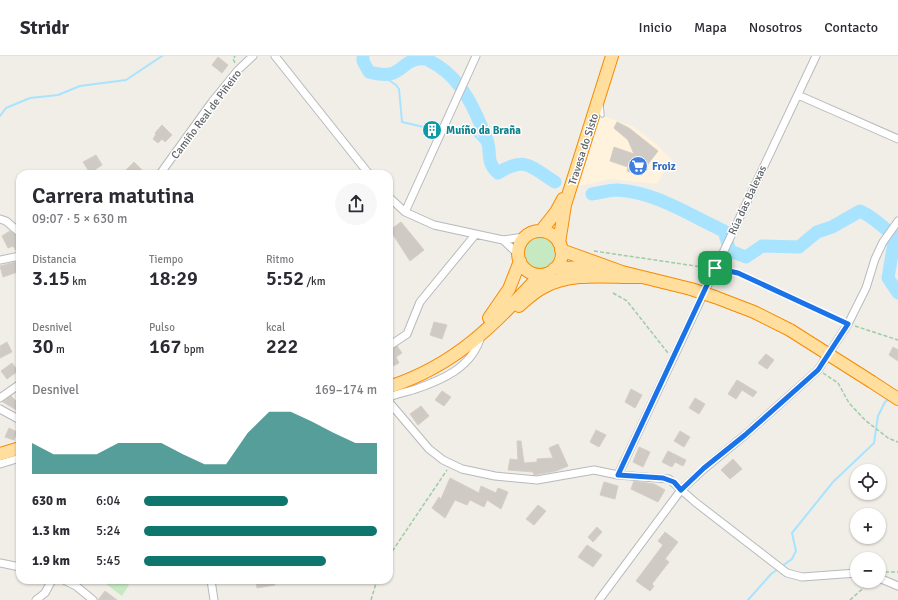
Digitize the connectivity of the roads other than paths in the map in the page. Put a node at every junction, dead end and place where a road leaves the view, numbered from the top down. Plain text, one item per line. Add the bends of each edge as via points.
1 (253, 56) edge
2 (275, 56) edge
3 (476, 56) edge
4 (608, 56) edge
5 (612, 56) edge
6 (616, 56) edge
7 (816, 56) edge
8 (798, 94) junction
9 (602, 115) dead end
10 (898, 139) edge
11 (165, 170) edge
12 (366, 170) edge
13 (578, 185) dead end
14 (567, 198) junction
15 (393, 201) edge
16 (406, 212) junction
17 (0, 219) edge
18 (898, 221) edge
19 (16, 230) edge
20 (541, 231) junction
21 (475, 234) junction
22 (524, 238) junction
23 (503, 240) junction
24 (560, 247) junction
25 (16, 257) edge
26 (519, 258) junction
27 (0, 260) edge
28 (554, 269) junction
29 (622, 272) junction
30 (540, 275) junction
31 (642, 277) junction
32 (492, 321) junction
33 (393, 343) edge
34 (467, 349) junction
35 (456, 370) junction
36 (393, 379) edge
37 (393, 382) edge
38 (393, 386) edge
39 (16, 387) edge
40 (393, 397) edge
41 (0, 398) edge
42 (898, 399) edge
43 (393, 407) edge
44 (0, 409) edge
45 (16, 418) edge
46 (16, 449) edge
47 (0, 454) edge
48 (16, 455) edge
49 (16, 459) edge
50 (0, 460) edge
51 (0, 464) edge
52 (618, 475) junction
53 (681, 490) junction
54 (0, 563) edge
55 (16, 566) edge
56 (850, 574) edge
57 (886, 581) edge
58 (50, 584) edge
59 (72, 584) edge
60 (212, 584) edge
61 (898, 586) edge
62 (36, 600) edge
63 (93, 600) edge
64 (214, 600) edge
65 (599, 600) edge

1 - 11 street, Camiño Real de Piñeiro via 212,102
2 - 12 street
3 - 16 street
4 - 20 highway, Travesa do Sisto via 563,198
5 - 14 highway, Travesa do Sisto
6 - 9 lane via 601,104
7 - 8 street, Rúa das Balexas
8 - 10 street
8 - 52 street, Rúa das Balexas
13 - 14 lane
14 - 24 highway, Travesa do Sisto
15 - 16 street
16 - 21 street via 434,225
17 - 19 street
18 - 53 street via 883,242 866,288 848,324 818,370
20 - 22 highway via 535,231
20 - 24 highway via 549,233
21 - 23 street
21 - 33 street via 420,302 407,334
22 - 23 street
22 - 26 highway via 518,248
23 - 26 street
24 - 28 highway via 558,264
24 - 29 highway
25 - 27 street
26 - 30 highway via 528,271
26 - 32 highway via 509,289
28 - 29 highway via 580,268
28 - 30 highway
29 - 31 highway
30 - 32 highway
31 - 32 highway via 575,278 557,281 543,287 504,320
31 - 42 highway, bridge via 691,289 754,312 790,330
32 - 34 street
32 - 34 highway
32 - 36 highway via 444,354
34 - 35 street
34 - 35 street
34 - 37 street
34 - 38 highway via 412,380
35 - 40 street via 419,388
39 - 41 street
43 - 52 street via 429,449 462,469 495,476 537,480 594,470
44 - 45 street
46 - 47 highway
48 - 50 highway
49 - 51 street
52 - 53 street via 663,478 674,482
53 - 56 street via 787,573 802,577
53 - 65 street
54 - 55 street
57 - 61 street
58 - 62 street via 45,593
59 - 63 street
60 - 64 street

